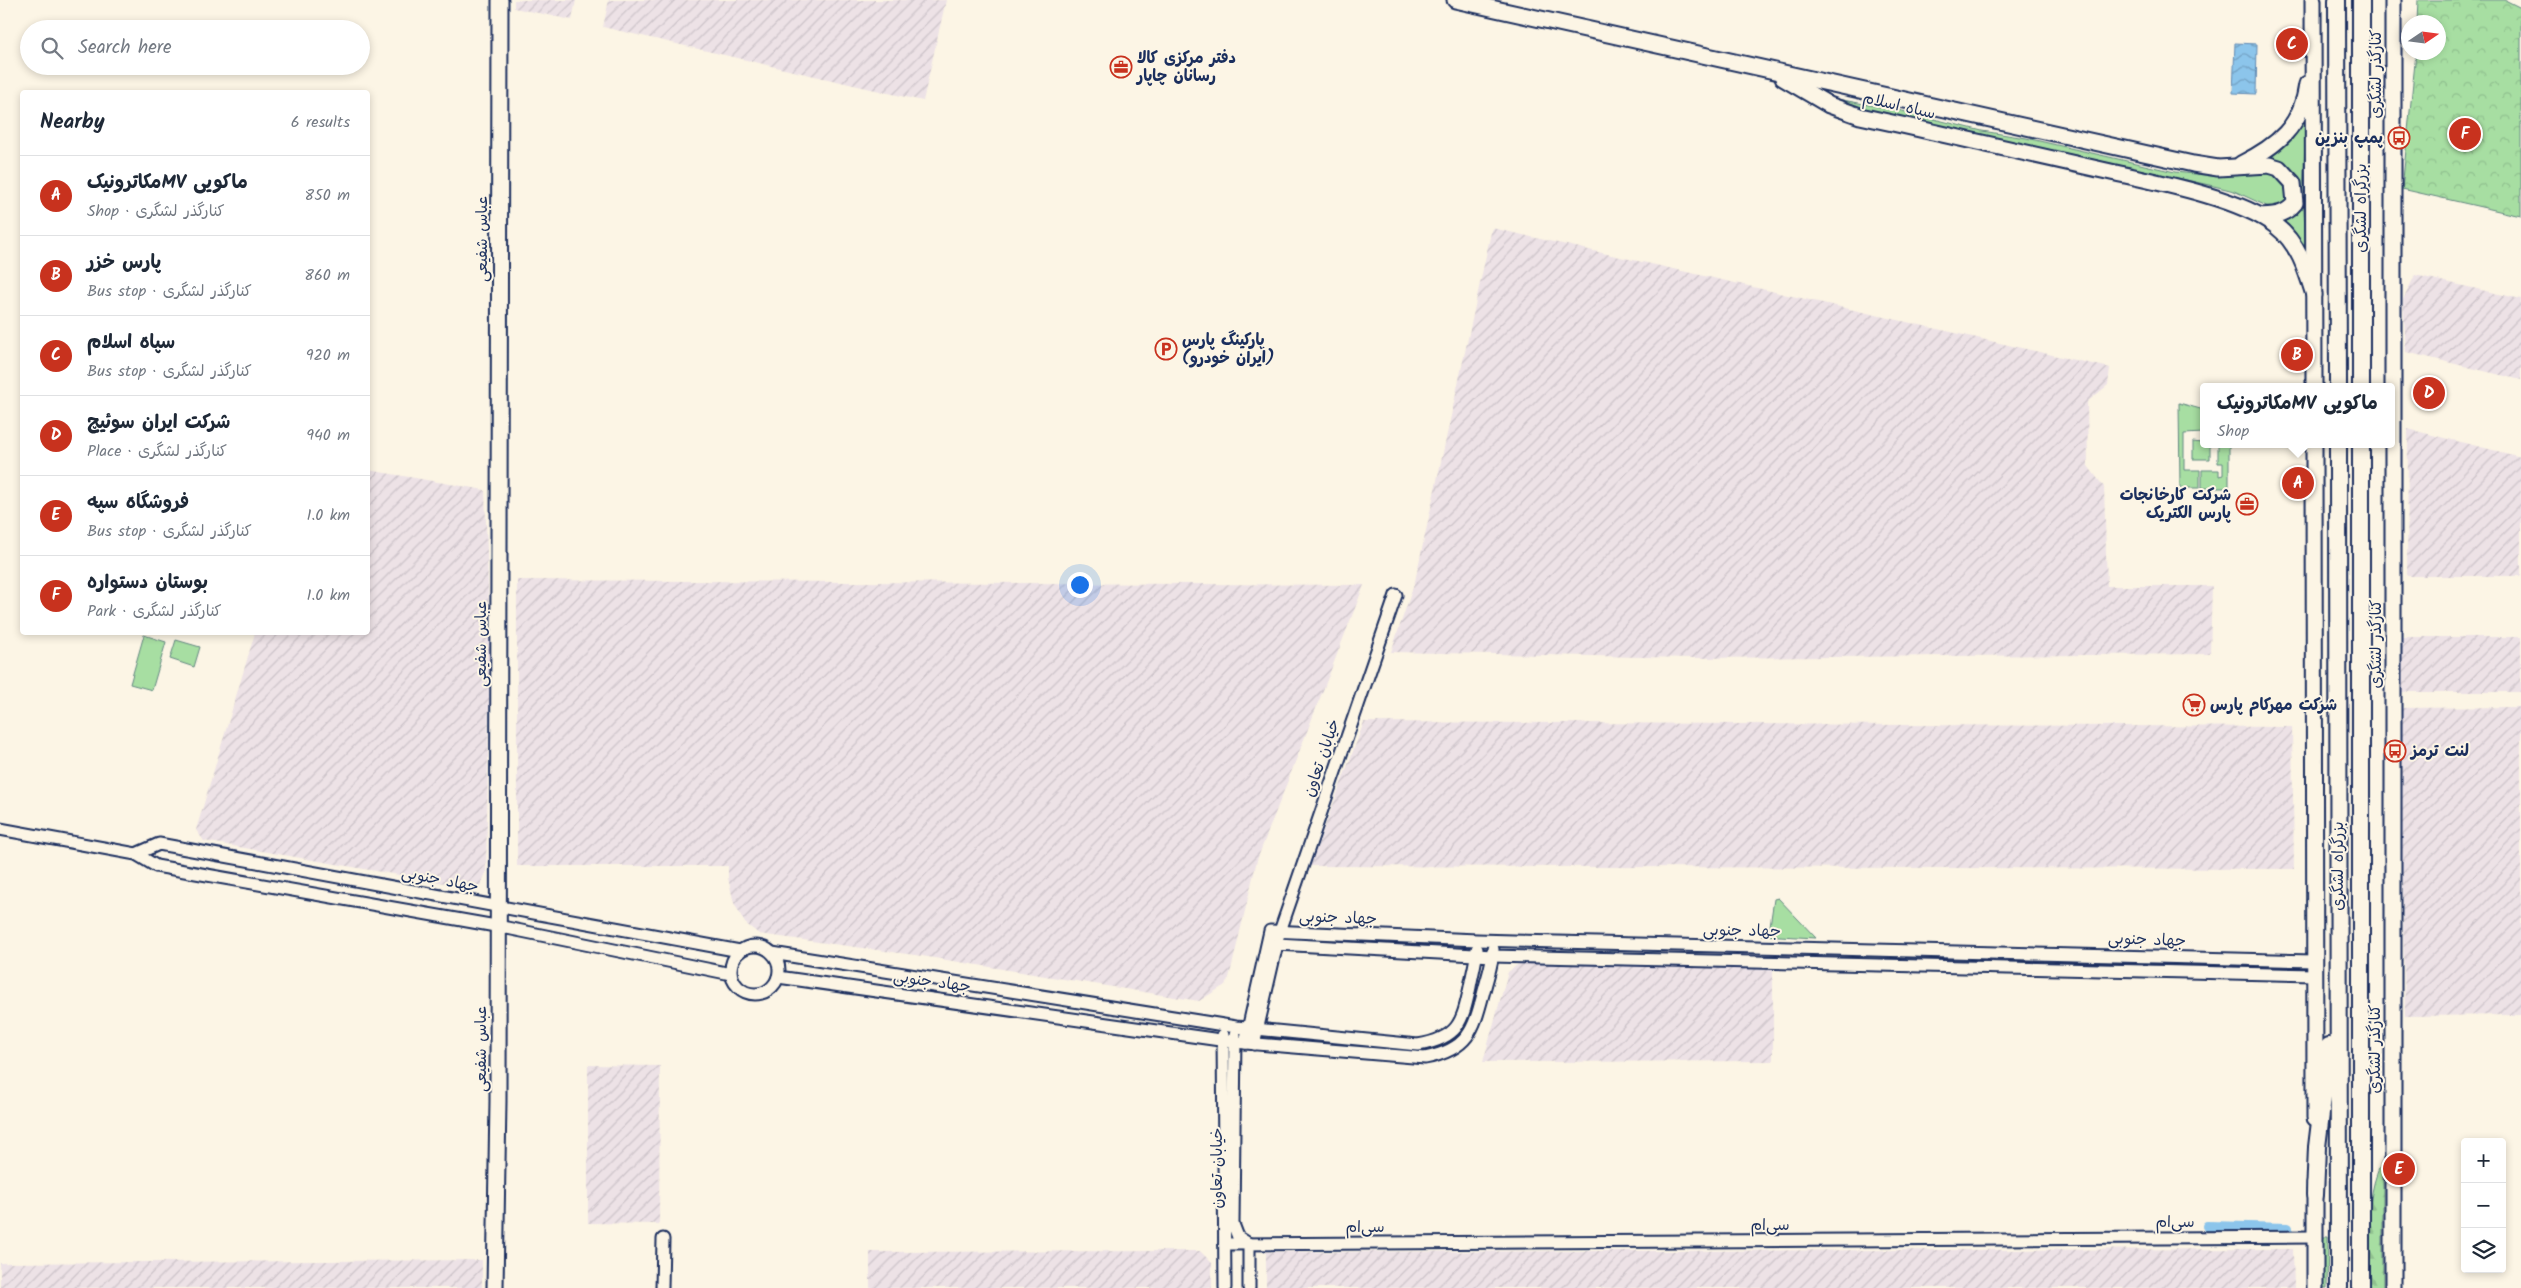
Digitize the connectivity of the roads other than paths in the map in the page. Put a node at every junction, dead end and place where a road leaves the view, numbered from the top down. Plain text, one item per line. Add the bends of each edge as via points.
1 (500, 0) edge
2 (505, 0) edge
3 (1455, 0) edge
4 (2313, 0) edge
5 (2337, 0) edge
6 (2361, 0) edge
7 (2394, 0) edge
8 (2399, 0) edge
9 (2313, 18) junction
10 (1769, 70) junction
11 (2393, 81) junction
12 (2234, 167) junction
13 (2261, 216) junction
14 (2314, 294) junction
15 (2314, 383) edge
16 (2338, 383) edge
17 (2361, 383) edge
18 (2393, 383) edge
19 (2314, 448) edge
20 (2338, 448) edge
21 (2361, 448) edge
22 (2393, 448) edge
23 (1396, 595) dead end
24 (0, 830) edge
25 (136, 854) junction
26 (502, 908) junction
27 (502, 927) junction
28 (1278, 938) junction
29 (1477, 940) junction
30 (1494, 941) junction
31 (740, 951) junction
32 (772, 953) junction
33 (1477, 955) junction
34 (1493, 956) junction
35 (2314, 968) junction
36 (731, 974) junction
37 (2338, 974) junction
38 (778, 977) junction
39 (1224, 1025) junction
40 (1246, 1028) junction
41 (1239, 1042) junction
42 (2315, 1195) junction
43 (2315, 1237) junction
44 (663, 1239) dead end
45 (1225, 1244) junction
46 (1249, 1244) junction
47 (495, 1288) edge
48 (503, 1288) edge
49 (662, 1288) edge
50 (1225, 1288) edge
51 (1249, 1288) edge
52 (2315, 1288) edge
53 (2339, 1288) edge
54 (2361, 1288) edge
55 (2393, 1288) edge

1 - 26 main road, عباس شفیعی
2 - 26 main road, عباس شفیعی
3 - 10 main road, سپاه اسلام
4 - 9 main road
5 - 16 highway, بزرگراه لشگری
6 - 17 highway, بزرگراه لشگری
7 - 11 main road, کنارگذر لشگری
8 - 11 main road
9 - 12 main road via 2302,109 2286,135 2274,146
9 - 14 main road
10 - 12 main road, سپاه اسلام via 2194,164
10 - 13 main road, سپاه اسلام via 1829,104 1860,116 2147,180 2231,203
11 - 18 main road, کنارگذر لشگری
12 - 13 main road, سپاه اسلام via 2279,168 2293,182 2295,203 2288,212
13 - 14 main road via 2290,240 2307,272
14 - 15 main road
19 - 35 main road
20 - 37 highway, بزرگراه لشگری
21 - 54 highway, بزرگراه لشگری
22 - 55 main road, کنارگذر لشگری
23 - 28 street, خیابان تعاون
24 - 25 street
25 - 26 street, جهاد جنوبی via 159,844
25 - 27 street via 156,866
26 - 27 main road, عباس شفیعی
26 - 31 street, جهاد جنوبی
27 - 36 street
27 - 47 main road, عباس شفیعی
27 - 48 main road, عباس شفیعی
28 - 29 street, جهاد جنوبی
28 - 33 street, جهاد جنوبی
28 - 40 street, جهاد جنوبی via 1270,931
29 - 30 street, جهاد جنوبی
29 - 33 street
30 - 34 street
30 - 35 street, جهاد جنوبی
31 - 32 street via 752,946
31 - 36 street via 731,964
32 - 38 street via 777,960
32 - 39 street, جهاد جنوبی
33 - 34 street, جهاد جنوبی
33 - 40 street, جهاد جنوبی via 1464,1016 1452,1032 1439,1041 1418,1045
34 - 35 street, جهاد جنوبی
34 - 41 street, جهاد جنوبی via 1475,1024 1462,1042 1446,1054 1425,1058
35 - 42 main road
36 - 38 street via 736,986 754,994 766,991
37 - 42 highway via 2317,1147
37 - 53 highway, بزرگراه لشگری
38 - 41 street, جهاد جنوبی
39 - 40 street, جهاد جنوبی
39 - 41 street
40 - 41 street
41 - 45 street, خیابان تعاون
41 - 46 street, خیابان تعاون via 1234,1224 1238,1237
42 - 43 main road
43 - 46 street, سی‌ام
43 - 52 main road
44 - 49 street
45 - 46 street, سی‌ام
45 - 50 street, خیابان تعاون
46 - 51 street

